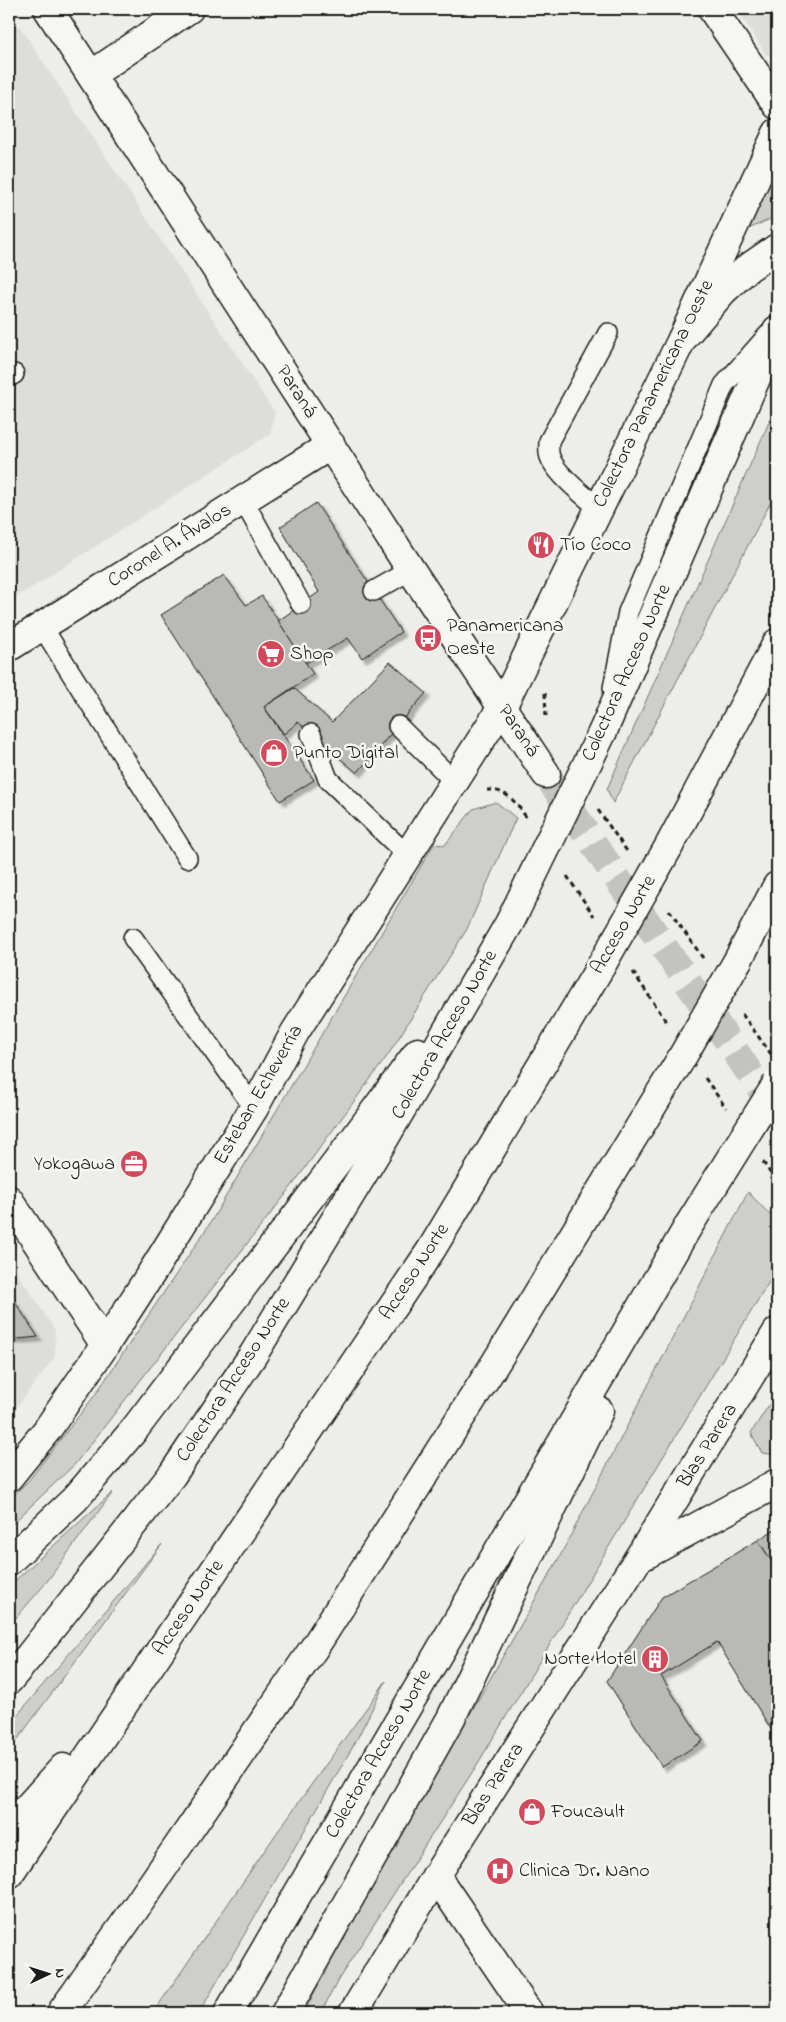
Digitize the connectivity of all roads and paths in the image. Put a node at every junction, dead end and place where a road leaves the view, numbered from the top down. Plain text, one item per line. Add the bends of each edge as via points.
1 (48, 9) edge
2 (189, 9) edge
3 (712, 9) edge
4 (90, 75) junction
5 (777, 105) edge
6 (777, 133) edge
7 (777, 248) edge
8 (777, 325) edge
9 (777, 330) edge
10 (608, 333) dead end
11 (682, 339) junction
12 (331, 445) junction
13 (243, 500) junction
14 (599, 508) junction
15 (411, 570) junction
16 (374, 591) dead end
17 (301, 604) dead end
18 (42, 626) junction
19 (777, 643) edge
20 (9, 647) edge
21 (545, 687) dead end
22 (502, 707) junction
23 (546, 722) dead end
24 (398, 726) dead end
25 (604, 729) junction
26 (311, 734) dead end
27 (546, 774) tunnel mouth
28 (455, 782) junction
29 (408, 856) junction
30 (187, 858) dead end
31 (777, 886) edge
32 (508, 926) junction
33 (133, 938) dead end
34 (777, 1084) edge
35 (254, 1108) junction
36 (9, 1200) edge
37 (687, 1228) junction
38 (777, 1332) edge
39 (105, 1345) junction
40 (9, 1477) edge
41 (777, 1483) edge
42 (638, 1559) junction
43 (9, 1560) edge
44 (9, 1680) edge
45 (133, 1690) junction
46 (9, 1828) edge
47 (9, 1874) edge
48 (436, 1876) junction
49 (128, 1919) junction
50 (61, 2013) edge
51 (76, 2013) edge
52 (228, 2013) edge
53 (285, 2013) edge
54 (353, 2013) edge
55 (529, 2013) edge

1 - 4 main road, Paraná
2 - 4 main road
3 - 5 main road
4 - 12 main road, Paraná
6 - 11 main road, Colectora Panamericana Oeste
7 - 11 main road via 748,268
8 - 25 lane via 724,385 628,612
9 - 25 main road, Colectora Acceso Norte
10 - 14 lane via 549,441 550,458 571,485
11 - 14 main road, Colectora Panamericana Oeste
12 - 13 main road, Coronel A. Ávalos
12 - 15 main road, Paraná
13 - 17 lane
13 - 18 main road, Coronel A. Ávalos
14 - 22 main road, Colectora Panamericana Oeste
15 - 16 lane
15 - 22 main road, Paraná
18 - 20 main road, Coronel A. Ávalos
18 - 30 lane
19 - 45 main road, Acceso Norte, bridge via 601,966 431,1250
21 - 23 path
22 - 27 main road, Paraná
22 - 28 main road, Esteban Echeverría
24 - 28 lane
25 - 32 main road, Colectora Acceso Norte, bridge
26 - 29 lane via 328,779
28 - 29 main road, Esteban Echeverría
29 - 35 main road, Esteban Echeverría via 295,1032
31 - 49 main road, bridge via 682,1059 496,1362 316,1645
32 - 43 main road via 346,1150 134,1430 76,1499
32 - 44 main road, Colectora Acceso Norte via 380,1148 253,1355 172,1474
33 - 35 lane
34 - 37 main road, Colectora Acceso Norte, bridge
35 - 39 main road, Esteban Echeverría
36 - 39 main road
37 - 52 main road, Colectora Acceso Norte
37 - 53 main road via 451,1718
38 - 42 main road, Blas Parera
39 - 40 main road, Esteban Echeverría
41 - 42 main road, Blas Parera
42 - 48 main road, Blas Parera
45 - 46 main road
45 - 47 main road, Acceso Norte
48 - 54 main road, Blas Parera
48 - 55 main road
49 - 50 main road
49 - 51 main road

